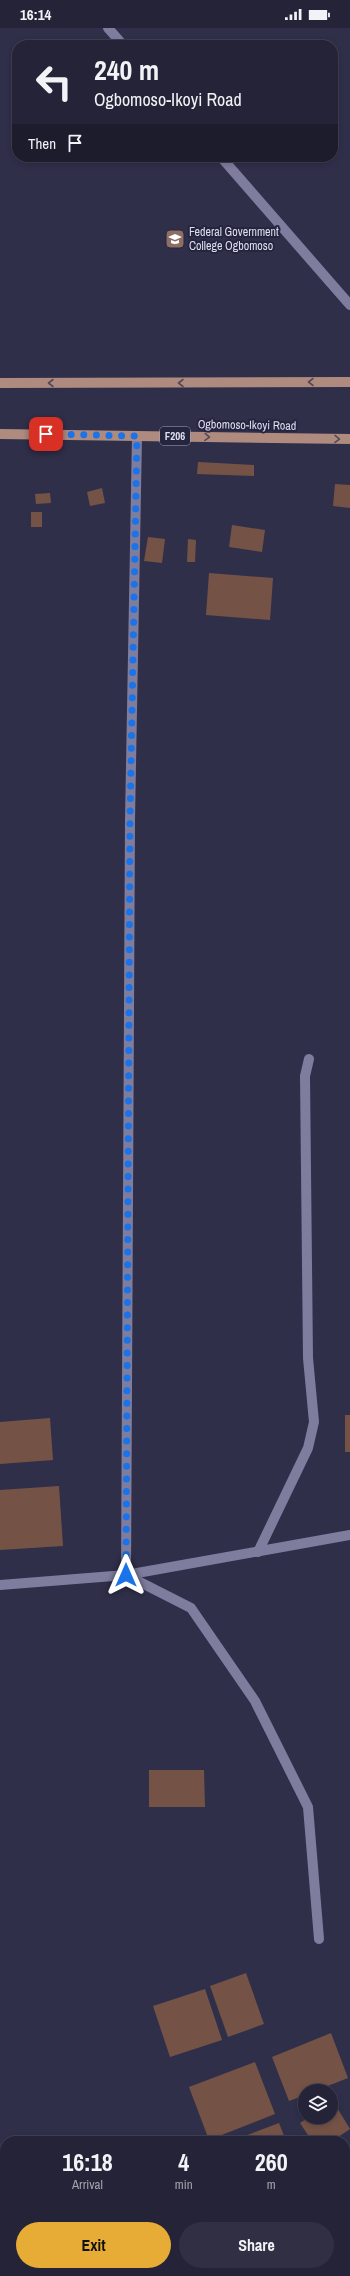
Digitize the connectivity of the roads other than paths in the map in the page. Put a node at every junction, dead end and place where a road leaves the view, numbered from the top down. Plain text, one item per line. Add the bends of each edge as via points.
1 (108, 28) edge
2 (119, 40) edge
3 (225, 162) edge
4 (350, 305) edge
5 (350, 382) edge
6 (0, 383) edge
7 (0, 434) edge
8 (137, 436) junction
9 (350, 439) edge
10 (309, 1059) dead end
11 (350, 1535) edge
12 (258, 1552) junction
13 (126, 1575) junction
14 (0, 1585) edge
15 (319, 1939) dead end

1 - 2 street
3 - 4 street
5 -> 6 main road
7 - 8 main road, Ogbomoso-Ikoyi Road / F206
8 -> 9 main road, Ogbomoso-Ikoyi Road / F206
8 - 13 street via 130,820
10 - 12 street via 305,1076 308,1358 314,1422 308,1448
11 - 12 street
12 - 13 street
13 - 14 street
13 - 15 street via 191,1608 255,1701 308,1807

